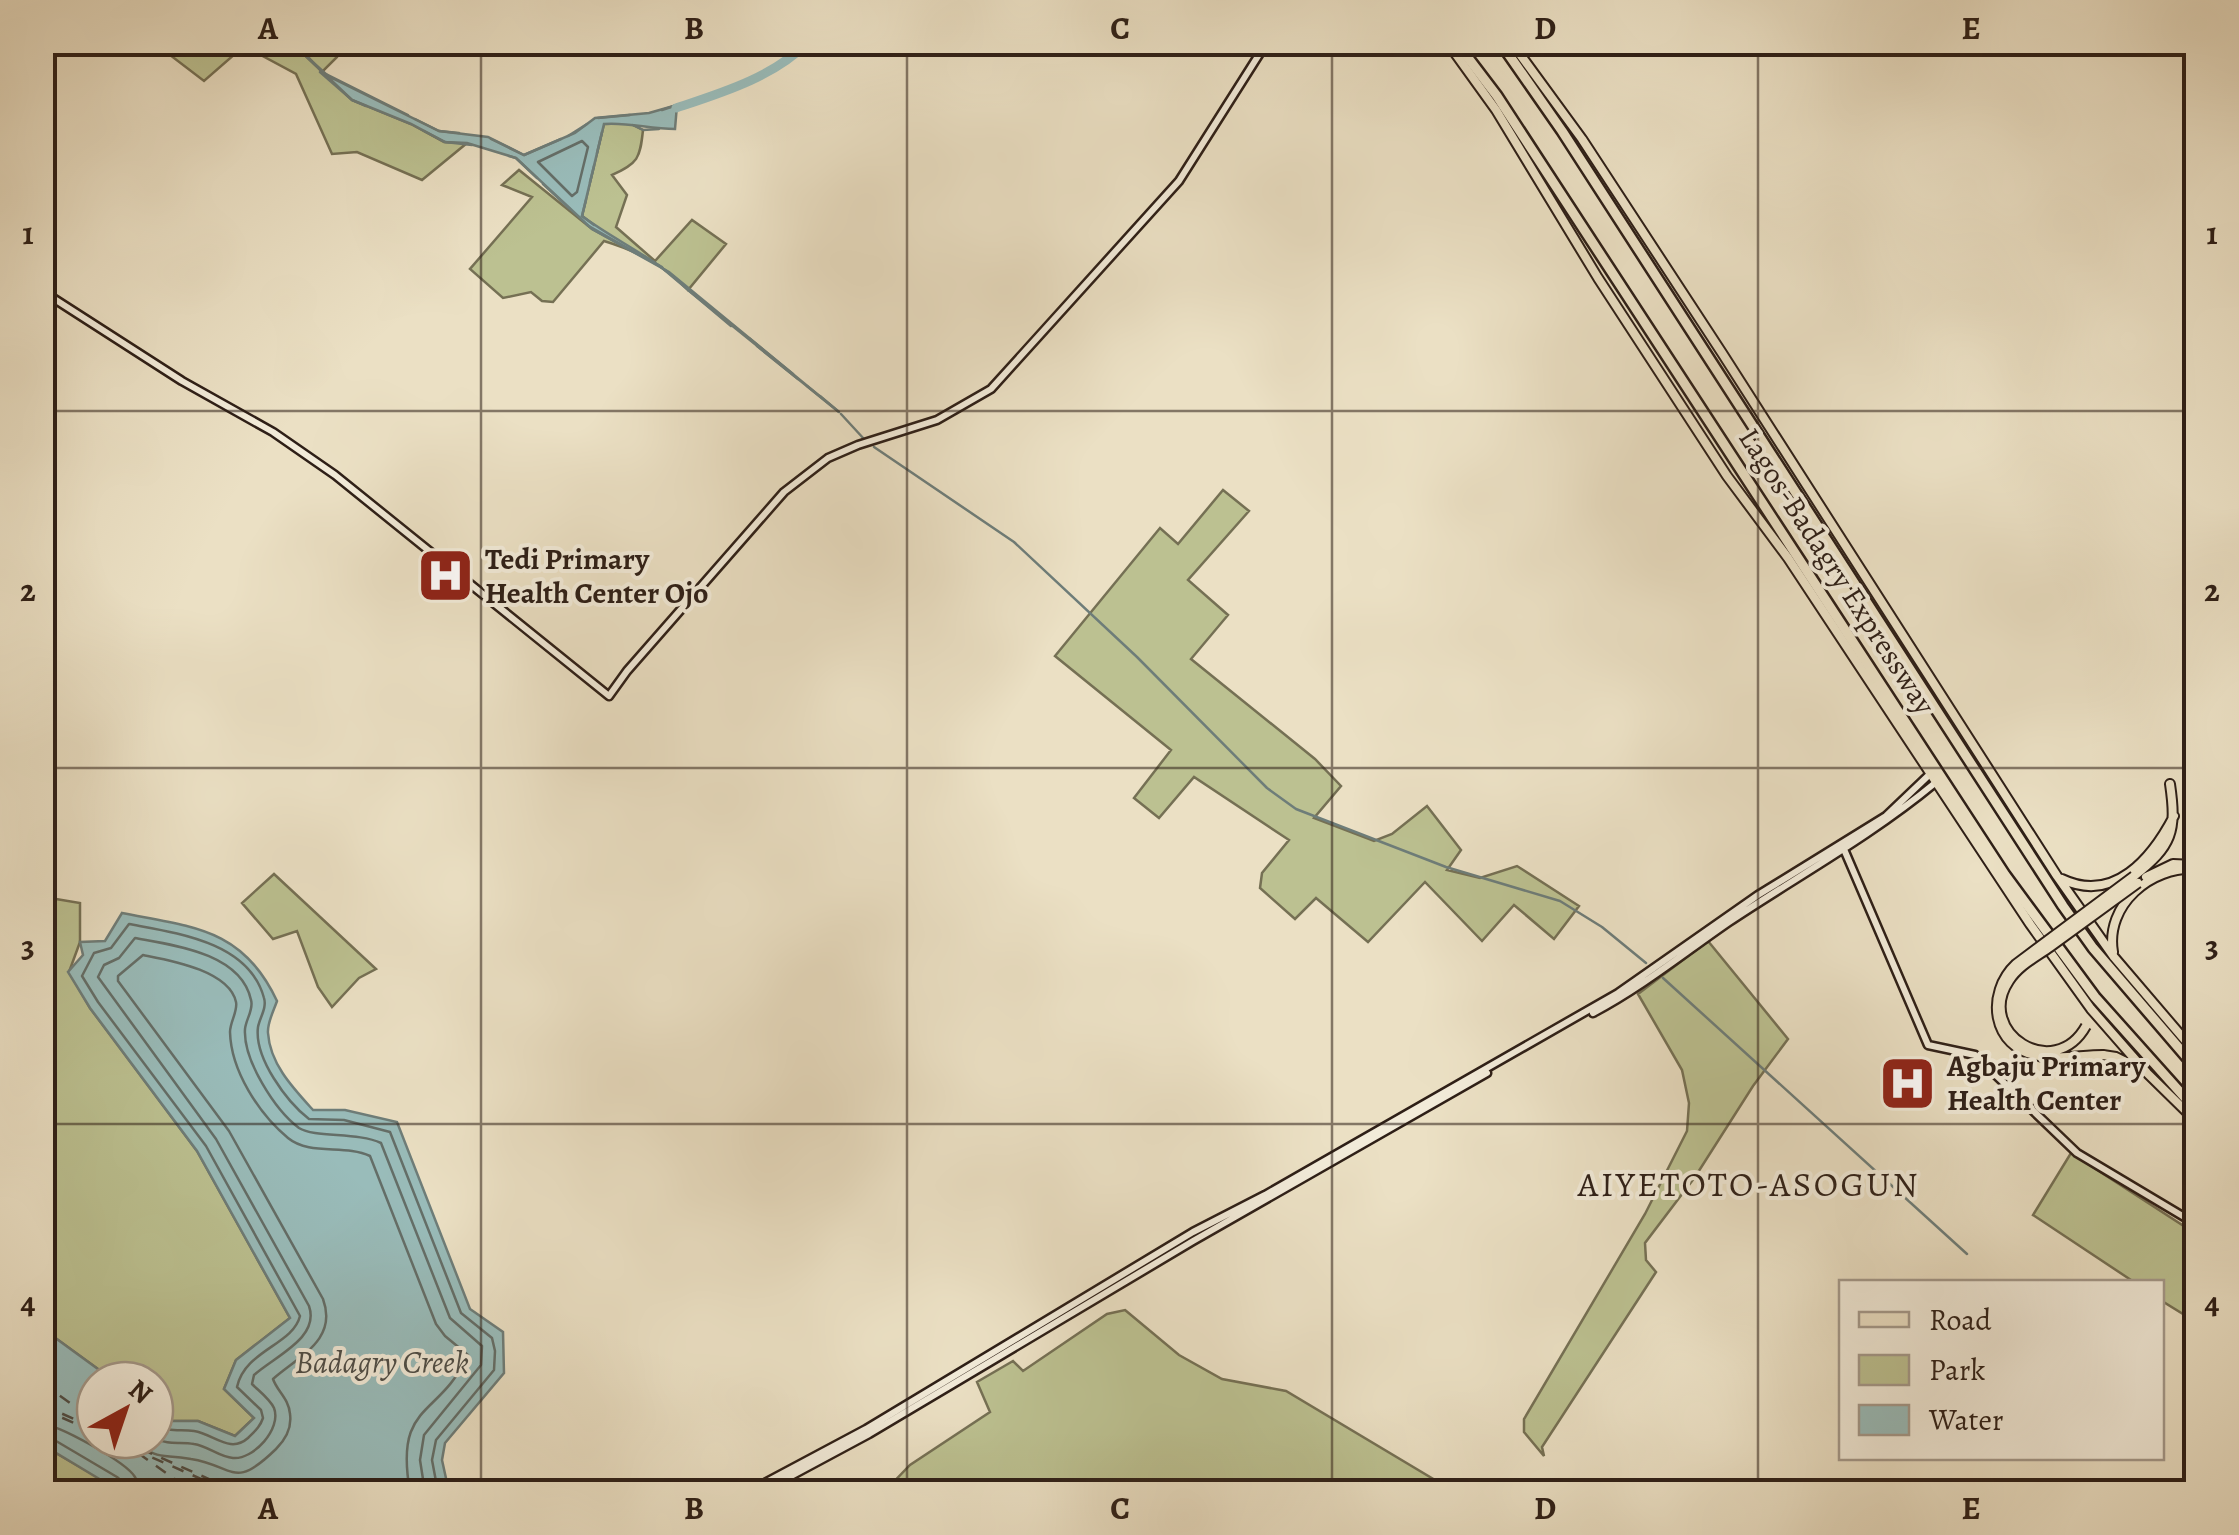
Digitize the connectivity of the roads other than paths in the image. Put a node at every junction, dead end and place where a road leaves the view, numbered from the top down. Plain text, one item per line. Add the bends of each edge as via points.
1 (1267, 42) edge
2 (1447, 42) edge
3 (1456, 42) edge
4 (1500, 42) edge
5 (1511, 42) edge
6 (42, 292) edge
7 (1930, 774) junction
8 (1936, 784) junction
9 (2170, 784) dead end
10 (2174, 816) junction
11 (1844, 848) junction
12 (2196, 868) edge
13 (2057, 876) junction
14 (2136, 880) junction
15 (2114, 957) junction
16 (2081, 996) junction
17 (2196, 1053) edge
18 (2196, 1068) edge
19 (2148, 1073) junction
20 (2196, 1110) edge
21 (2196, 1121) edge
22 (2196, 1224) edge
23 (1159, 1256) junction
24 (748, 1492) edge
25 (760, 1492) edge

1 - 6 street via 1179,181 991,388 938,420 811,468 609,696 334,475
2 - 7 main road, Lagos-Badagry Expressway via 1692,423
3 - 20 highway, Lagos-Badagry Expressway via 2006,875 2095,996
4 - 18 highway, Lagos-Badagry Expressway via 2063,906
5 - 13 main road, Lagos-Badagry Expressway via 1722,352
7 - 8 main road, Lagos-Badagry Expressway
7 - 11 street
8 - 11 street
8 - 16 main road
9 - 10 main road
10 - 13 main road via 2155,851 2121,877 2089,887
10 - 14 main road via 2164,849
11 - 22 street via 1928,1046 1975,1055 2077,1153
11 - 23 street via 1618,993
12 - 14 main road via 2174,864
12 - 15 main road via 2166,872 2132,895 2113,924
13 - 15 main road, Lagos-Badagry Expressway
14 - 16 main road, bridge via 2026,964 2005,988 2002,1018 2025,1046 2062,1049 2086,1026
14 - 19 main road, bridge via 2016,964 1997,993 1997,1020 2020,1049 2046,1057 2103,1054
15 - 17 main road, Lagos-Badagry Expressway
16 - 19 main road
19 - 21 main road
23 - 24 street
23 - 25 street via 869,1434

